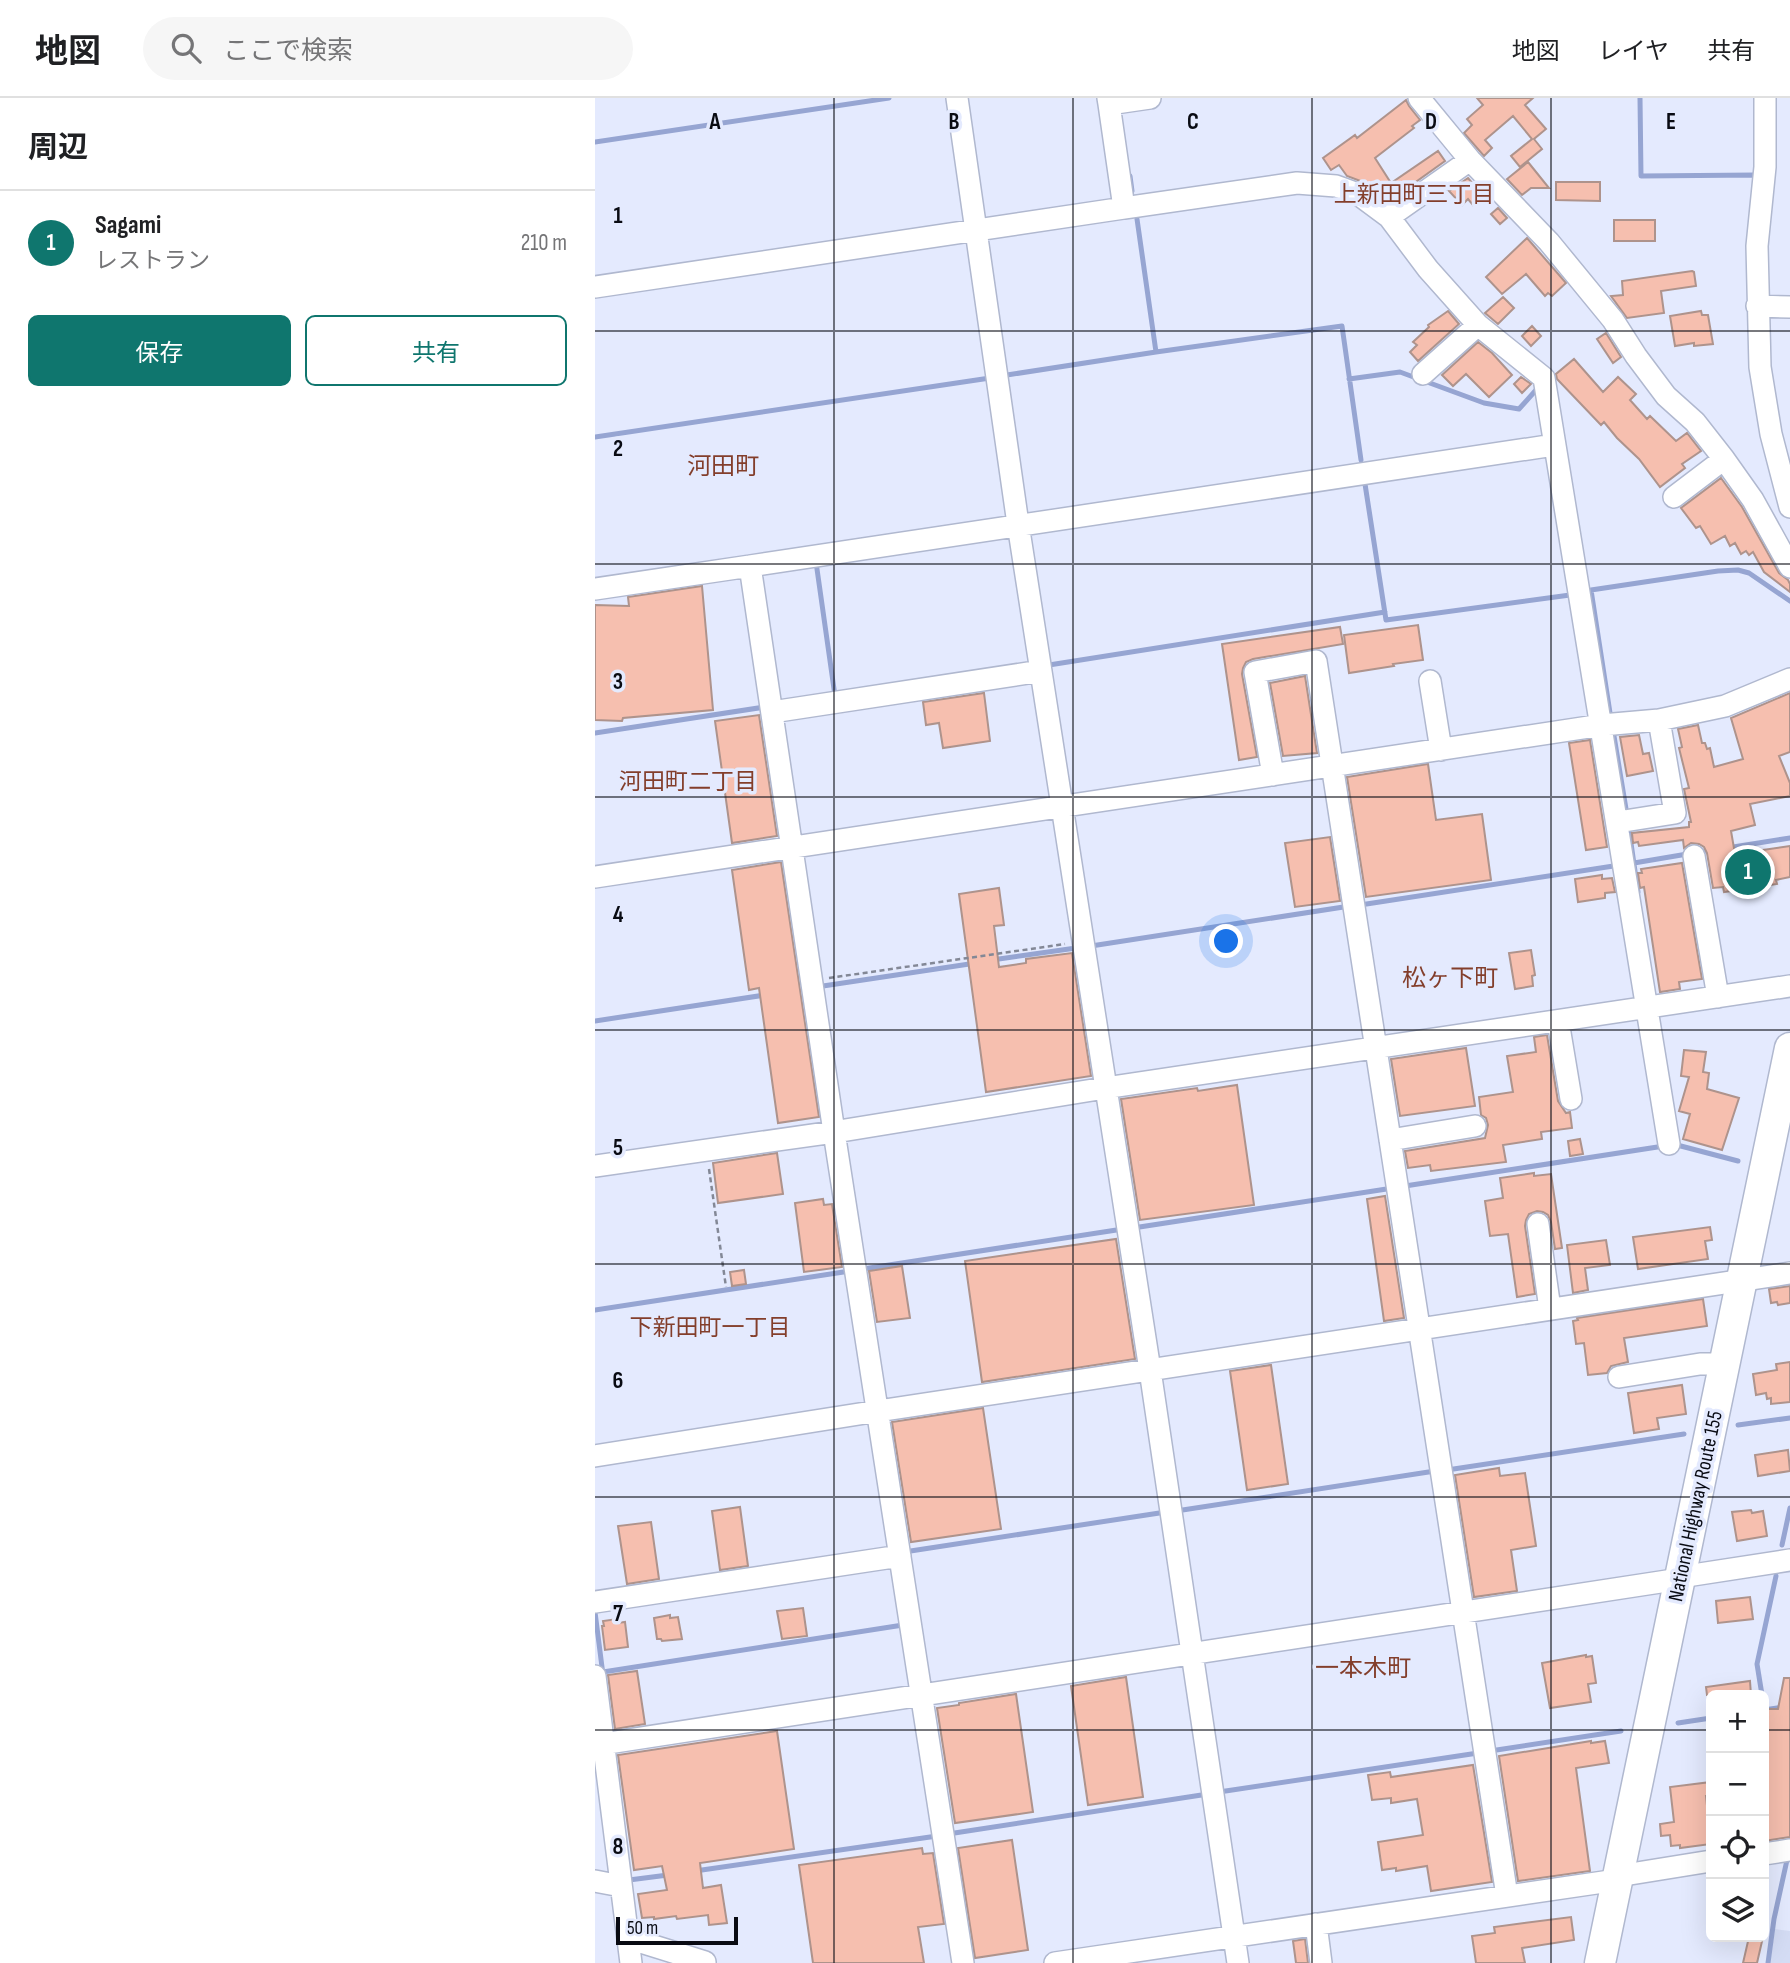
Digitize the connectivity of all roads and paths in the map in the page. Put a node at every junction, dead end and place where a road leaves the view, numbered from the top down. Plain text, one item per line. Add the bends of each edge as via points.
1 (957, 98) edge
2 (1150, 98) edge
3 (1765, 98) edge
4 (1424, 100) edge
5 (1109, 101) edge
6 (1469, 160) junction
7 (1124, 208) junction
8 (1389, 217) junction
9 (976, 230) junction
10 (595, 287) edge
11 (1757, 306) junction
12 (1790, 307) edge
13 (1478, 325) junction
14 (1423, 374) dead end
15 (1554, 445) junction
16 (1724, 459) junction
17 (1674, 497) dead end
18 (1790, 507) edge
19 (1018, 524) junction
20 (1788, 559) edge
21 (750, 566) junction
22 (595, 589) edge
23 (1041, 671) junction
24 (1790, 679) edge
25 (1430, 681) dead end
26 (772, 712) junction
27 (1659, 720) junction
28 (1602, 725) junction
29 (1441, 750) junction
30 (1332, 767) junction
31 (1273, 775) junction
32 (1062, 806) junction
33 (1618, 822) junction
34 (792, 846) junction
35 (1694, 856) dead end
36 (595, 877) edge
37 (1083, 941) junction
38 (812, 980) junction
39 (1790, 986) edge
40 (1718, 997) junction
41 (1647, 1008) junction
42 (1558, 1021) junction
43 (1376, 1047) junction
44 (1790, 1048) edge
45 (1105, 1088) junction
46 (1571, 1099) dead end
47 (1475, 1126) dead end
48 (834, 1132) junction
49 (1390, 1140) junction
50 (1669, 1144) dead end
51 (706, 1150) junction
52 (595, 1166) edge
53 (1538, 1224) dead end
54 (1790, 1273) edge
55 (1742, 1281) junction
56 (726, 1287) dead end
57 (1550, 1309) junction
58 (1420, 1329) junction
59 (1724, 1364) junction
60 (1150, 1370) junction
61 (1619, 1377) dead end
62 (878, 1411) junction
63 (595, 1456) edge
64 (900, 1556) junction
65 (1790, 1560) edge
66 (1680, 1578) junction
67 (595, 1602) edge
68 (1463, 1612) junction
69 (1192, 1653) junction
70 (595, 1675) edge
71 (921, 1695) junction
72 (599, 1744) edge
73 (1790, 1850) edge
74 (1769, 1853) edge
75 (1706, 1862) edge
76 (1618, 1878) junction
77 (595, 1881) edge
78 (621, 1886) junction
79 (1507, 1896) junction
80 (1316, 1924) junction
81 (1234, 1936) junction
82 (628, 1938) junction
83 (705, 1962) edge
84 (631, 1963) edge
85 (963, 1963) edge
86 (1055, 1963) edge
87 (1238, 1963) edge
88 (1321, 1963) edge
89 (1600, 1963) edge

1 - 9 street
2 - 5 street
3 - 11 street
4 - 6 street
5 - 7 street
6 - 8 street
6 - 16 street via 1549,242 1613,320 1666,396 1695,422
7 - 8 street via 1316,183 1358,194
7 - 9 street
8 - 13 street
9 - 10 street
9 - 19 street
11 - 12 street
11 - 18 street via 1762,380
13 - 14 street
13 - 15 street via 1544,378
15 - 19 street
15 - 28 street
16 - 17 street
16 - 20 street
19 - 21 street
19 - 23 street
21 - 22 street
21 - 26 street
23 - 26 street
23 - 32 street
24 - 27 street via 1725,706
25 - 29 street
26 - 34 street
27 - 28 street
27 - 33 street via 1675,813
28 - 29 street
28 - 33 street
29 - 30 street
30 - 31 street
30 - 31 street via 1316,661 1255,672
30 - 43 street
31 - 32 street
32 - 34 street
32 - 37 street
33 - 41 street
34 - 36 street
34 - 38 street
35 - 40 street
37 - 38 path
37 - 45 street
38 - 48 street
39 - 40 street
40 - 41 street
41 - 42 street
41 - 50 street
42 - 43 street
42 - 46 street
43 - 45 street
43 - 49 street
44 - 55 highway, National Highway Route 155
45 - 48 street
45 - 60 street
47 - 49 street
48 - 51 street
48 - 62 street
49 - 58 street
51 - 52 street
51 - 56 path
53 - 57 street
54 - 55 street
55 - 57 street
55 - 59 highway, National Highway Route 155
57 - 58 street
58 - 60 street
58 - 68 street
59 - 61 street
59 - 66 highway, National Highway Route 155
60 - 62 street
60 - 69 street
62 - 63 street
62 - 64 street
64 - 67 street
64 - 71 street
65 - 66 street
66 - 68 street
66 - 76 highway, National Highway Route 155
68 - 69 street
68 - 79 street
69 - 71 street
69 - 81 street
70 - 72 street
71 - 72 street
71 - 85 street
72 - 78 street
73 - 74 street
75 - 76 street
76 - 79 street
76 - 89 highway, National Highway Route 155
77 - 78 street
78 - 82 street
79 - 80 street
80 - 81 street
80 - 88 street
81 - 86 street
81 - 87 street
82 - 83 street
82 - 84 street

